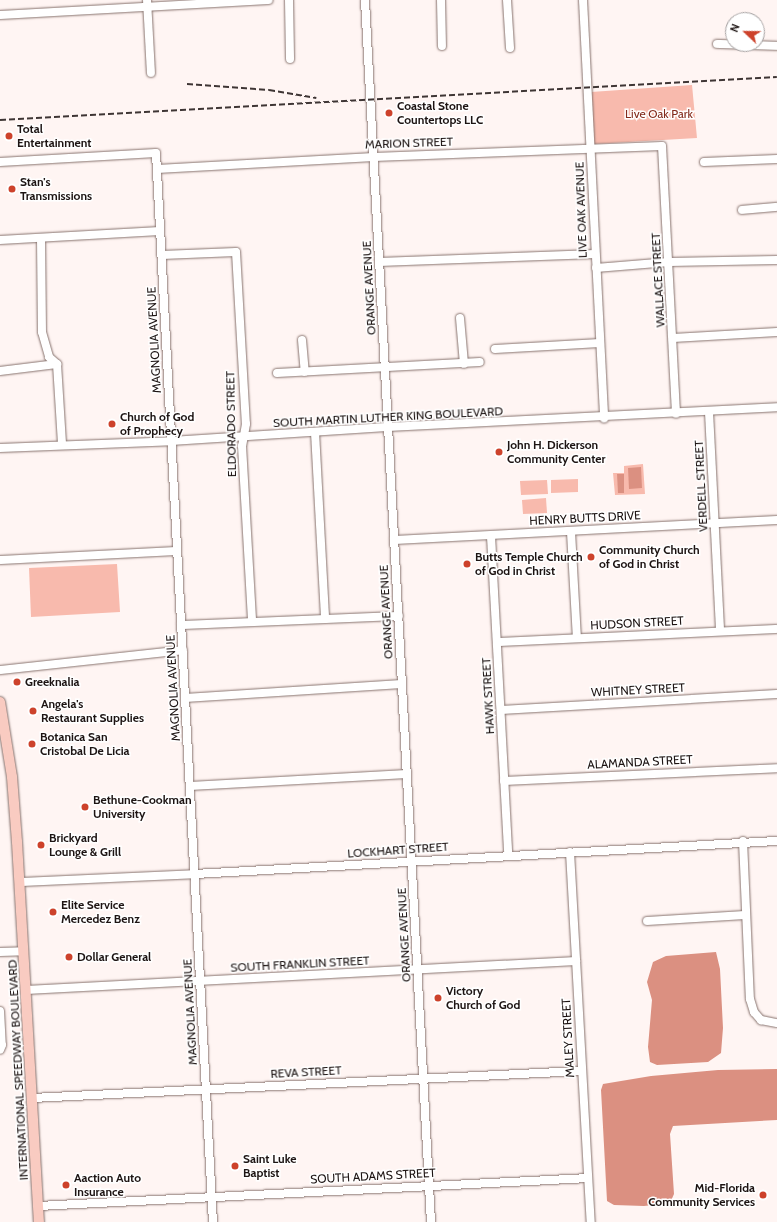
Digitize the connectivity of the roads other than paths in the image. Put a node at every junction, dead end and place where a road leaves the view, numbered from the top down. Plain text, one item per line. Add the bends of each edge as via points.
1 (269, 0) edge
2 (289, 0) edge
3 (365, 0) edge
4 (441, 0) edge
5 (507, 0) edge
6 (583, 0) edge
7 (147, 3) edge
8 (0, 14) edge
9 (717, 44) dead end
10 (442, 46) dead end
11 (777, 46) edge
12 (510, 48) dead end
13 (290, 59) dead end
14 (150, 73) dead end
15 (662, 146) joint
16 (590, 148) junction
17 (374, 157) junction
18 (777, 159) edge
19 (0, 162) edge
20 (704, 162) dead end
21 (157, 169) junction
22 (777, 207) edge
23 (742, 210) dead end
24 (160, 231) junction
25 (41, 238) junction
26 (0, 240) edge
27 (595, 254) junction
28 (162, 255) junction
29 (777, 260) edge
30 (380, 262) junction
31 (669, 262) junction
32 (596, 268) junction
33 (460, 318) dead end
34 (777, 332) edge
35 (673, 338) junction
36 (302, 340) dead end
37 (600, 343) junction
38 (494, 349) dead end
39 (480, 362) dead end
40 (57, 364) junction
41 (464, 364) junction
42 (385, 368) junction
43 (0, 370) edge
44 (305, 372) junction
45 (278, 373) dead end
46 (777, 408) edge
47 (709, 412) junction
48 (676, 414) junction
49 (604, 418) junction
50 (387, 427) junction
51 (315, 432) junction
52 (244, 437) junction
53 (171, 441) junction
54 (62, 444) junction
55 (0, 448) edge
56 (777, 520) edge
57 (714, 523) junction
58 (571, 532) junction
59 (491, 536) junction
60 (394, 540) junction
61 (177, 551) junction
62 (0, 560) edge
63 (398, 616) junction
64 (325, 619) junction
65 (252, 622) junction
66 (181, 625) junction
67 (777, 629) edge
68 (720, 631) junction
69 (577, 638) junction
70 (498, 642) junction
71 (183, 650) junction
72 (0, 670) edge
73 (402, 684) junction
74 (777, 694) edge
75 (185, 698) junction
76 (0, 702) edge
77 (501, 710) junction
78 (777, 768) edge
79 (407, 774) junction
80 (504, 781) junction
81 (190, 786) junction
82 (743, 841) junction
83 (777, 841) edge
84 (570, 852) junction
85 (508, 854) junction
86 (412, 861) junction
87 (195, 874) junction
88 (20, 882) junction
89 (745, 915) junction
90 (647, 921) dead end
91 (24, 951) junction
92 (0, 952) edge
93 (576, 961) junction
94 (418, 970) junction
95 (200, 982) junction
96 (26, 990) junction
97 (0, 1011) edge
98 (777, 1024) edge
99 (0, 1050) edge
100 (581, 1071) junction
101 (423, 1078) junction
102 (206, 1089) junction
103 (32, 1098) junction
104 (588, 1178) junction
105 (429, 1185) junction
106 (212, 1197) junction
107 (38, 1206) junction
108 (39, 1222) edge
109 (213, 1222) edge
110 (431, 1222) edge
111 (591, 1222) edge

1 - 7 street
2 - 13 street
3 - 17 street, ORANGE AVENUE
4 - 10 street
5 - 12 street
6 - 16 street, LIVE OAK AVENUE
7 - 8 street
7 - 14 street
9 - 11 street
15 - 16 street, MARION STREET
15 - 31 street, WALLACE STREET
16 - 17 street, MARION STREET
16 - 27 street, LIVE OAK AVENUE
17 - 21 street, MARION STREET
17 - 30 street, ORANGE AVENUE
18 - 20 street
19 - 21 street, MAGNOLIA AVENUE via 156,153
21 - 24 street, MAGNOLIA AVENUE
22 - 23 street
24 - 25 street
24 - 28 street, MAGNOLIA AVENUE
25 - 26 street
25 - 40 street via 42,332 49,357
27 - 30 street
27 - 32 street, LIVE OAK AVENUE
28 - 52 street, ELDORADO STREET via 236,252 246,424
28 - 53 street, MAGNOLIA AVENUE
29 - 31 street
30 - 42 street, ORANGE AVENUE
31 - 32 street
31 - 35 street, WALLACE STREET
32 - 37 street, LIVE OAK AVENUE
33 - 41 street
34 - 35 street
35 - 48 street, WALLACE STREET
36 - 44 street
37 - 38 street
37 - 49 street, LIVE OAK AVENUE
39 - 41 street
40 - 43 street
40 - 54 street
41 - 42 street
42 - 44 street
42 - 50 street, ORANGE AVENUE
44 - 45 street
46 - 47 street, SOUTH MARTIN LUTHER KING BOULEVARD
47 - 48 street, SOUTH MARTIN LUTHER KING BOULEVARD
47 - 57 street, VERDELL STREET
48 - 49 street, SOUTH MARTIN LUTHER KING BOULEVARD
49 - 50 street, SOUTH MARTIN LUTHER KING BOULEVARD
50 - 51 street, SOUTH MARTIN LUTHER KING BOULEVARD
50 - 60 street, ORANGE AVENUE
51 - 52 street, SOUTH MARTIN LUTHER KING BOULEVARD
51 - 64 street
52 - 53 street, SOUTH MARTIN LUTHER KING BOULEVARD
52 - 65 street, ELDORADO STREET via 242,446
53 - 54 street, SOUTH MARTIN LUTHER KING BOULEVARD
53 - 61 street, MAGNOLIA AVENUE
54 - 55 street, SOUTH MARTIN LUTHER KING BOULEVARD
56 - 57 street, HENRY BUTTS DRIVE
57 - 58 street, HENRY BUTTS DRIVE
57 - 68 street, VERDELL STREET
58 - 59 street, HENRY BUTTS DRIVE
58 - 69 street
59 - 60 street, HENRY BUTTS DRIVE
59 - 70 street, HAWK STREET
60 - 63 street, ORANGE AVENUE
61 - 62 street
61 - 66 street, MAGNOLIA AVENUE
63 - 64 street
63 - 73 street, ORANGE AVENUE
64 - 65 street
65 - 66 street
66 - 71 street, MAGNOLIA AVENUE
67 - 68 street, HUDSON STREET
68 - 69 street, HUDSON STREET
69 - 70 street, HUDSON STREET
70 - 77 street, HAWK STREET
71 - 72 street
71 - 75 street, MAGNOLIA AVENUE
73 - 75 street
73 - 79 street, ORANGE AVENUE
74 - 77 street, WHITNEY STREET
75 - 81 street, MAGNOLIA AVENUE
76 - 88 main road, INTERNATIONAL SPEEDWAY BOULEVARD via 12,777
77 - 80 street, HAWK STREET
78 - 80 street, ALAMANDA STREET
79 - 81 street
79 - 86 street, ORANGE AVENUE
80 - 85 street, HAWK STREET
81 - 87 street, MAGNOLIA AVENUE
82 - 83 street, LOCKHART STREET
82 - 84 street, LOCKHART STREET
82 - 89 street
84 - 85 street, LOCKHART STREET
84 - 93 street, MALEY STREET
85 - 86 street, LOCKHART STREET
86 - 87 street, LOCKHART STREET
86 - 94 street, ORANGE AVENUE
87 - 88 street, LOCKHART STREET
87 - 95 street, MAGNOLIA AVENUE
88 - 91 main road, INTERNATIONAL SPEEDWAY BOULEVARD
89 - 90 street
89 - 98 street via 750,999 754,1012 761,1020
91 - 92 street
91 - 96 main road, INTERNATIONAL SPEEDWAY BOULEVARD
93 - 94 street, SOUTH FRANKLIN STREET
93 - 100 street, MALEY STREET
94 - 95 street, SOUTH FRANKLIN STREET
94 - 101 street, ORANGE AVENUE
95 - 96 street, SOUTH FRANKLIN STREET
95 - 102 street, MAGNOLIA AVENUE
96 - 103 main road, INTERNATIONAL SPEEDWAY BOULEVARD
97 - 99 street
100 - 101 street, REVA STREET
100 - 104 street, MALEY STREET
101 - 102 street, REVA STREET
101 - 105 street, ORANGE AVENUE
102 - 103 street, REVA STREET
102 - 106 street, MAGNOLIA AVENUE
103 - 107 main road, INTERNATIONAL SPEEDWAY BOULEVARD
104 - 105 street, SOUTH ADAMS STREET
104 - 111 street, MALEY STREET
105 - 106 street, SOUTH ADAMS STREET
105 - 110 street, ORANGE AVENUE
106 - 107 street, SOUTH ADAMS STREET
106 - 109 street, MAGNOLIA AVENUE
107 - 108 main road, INTERNATIONAL SPEEDWAY BOULEVARD

